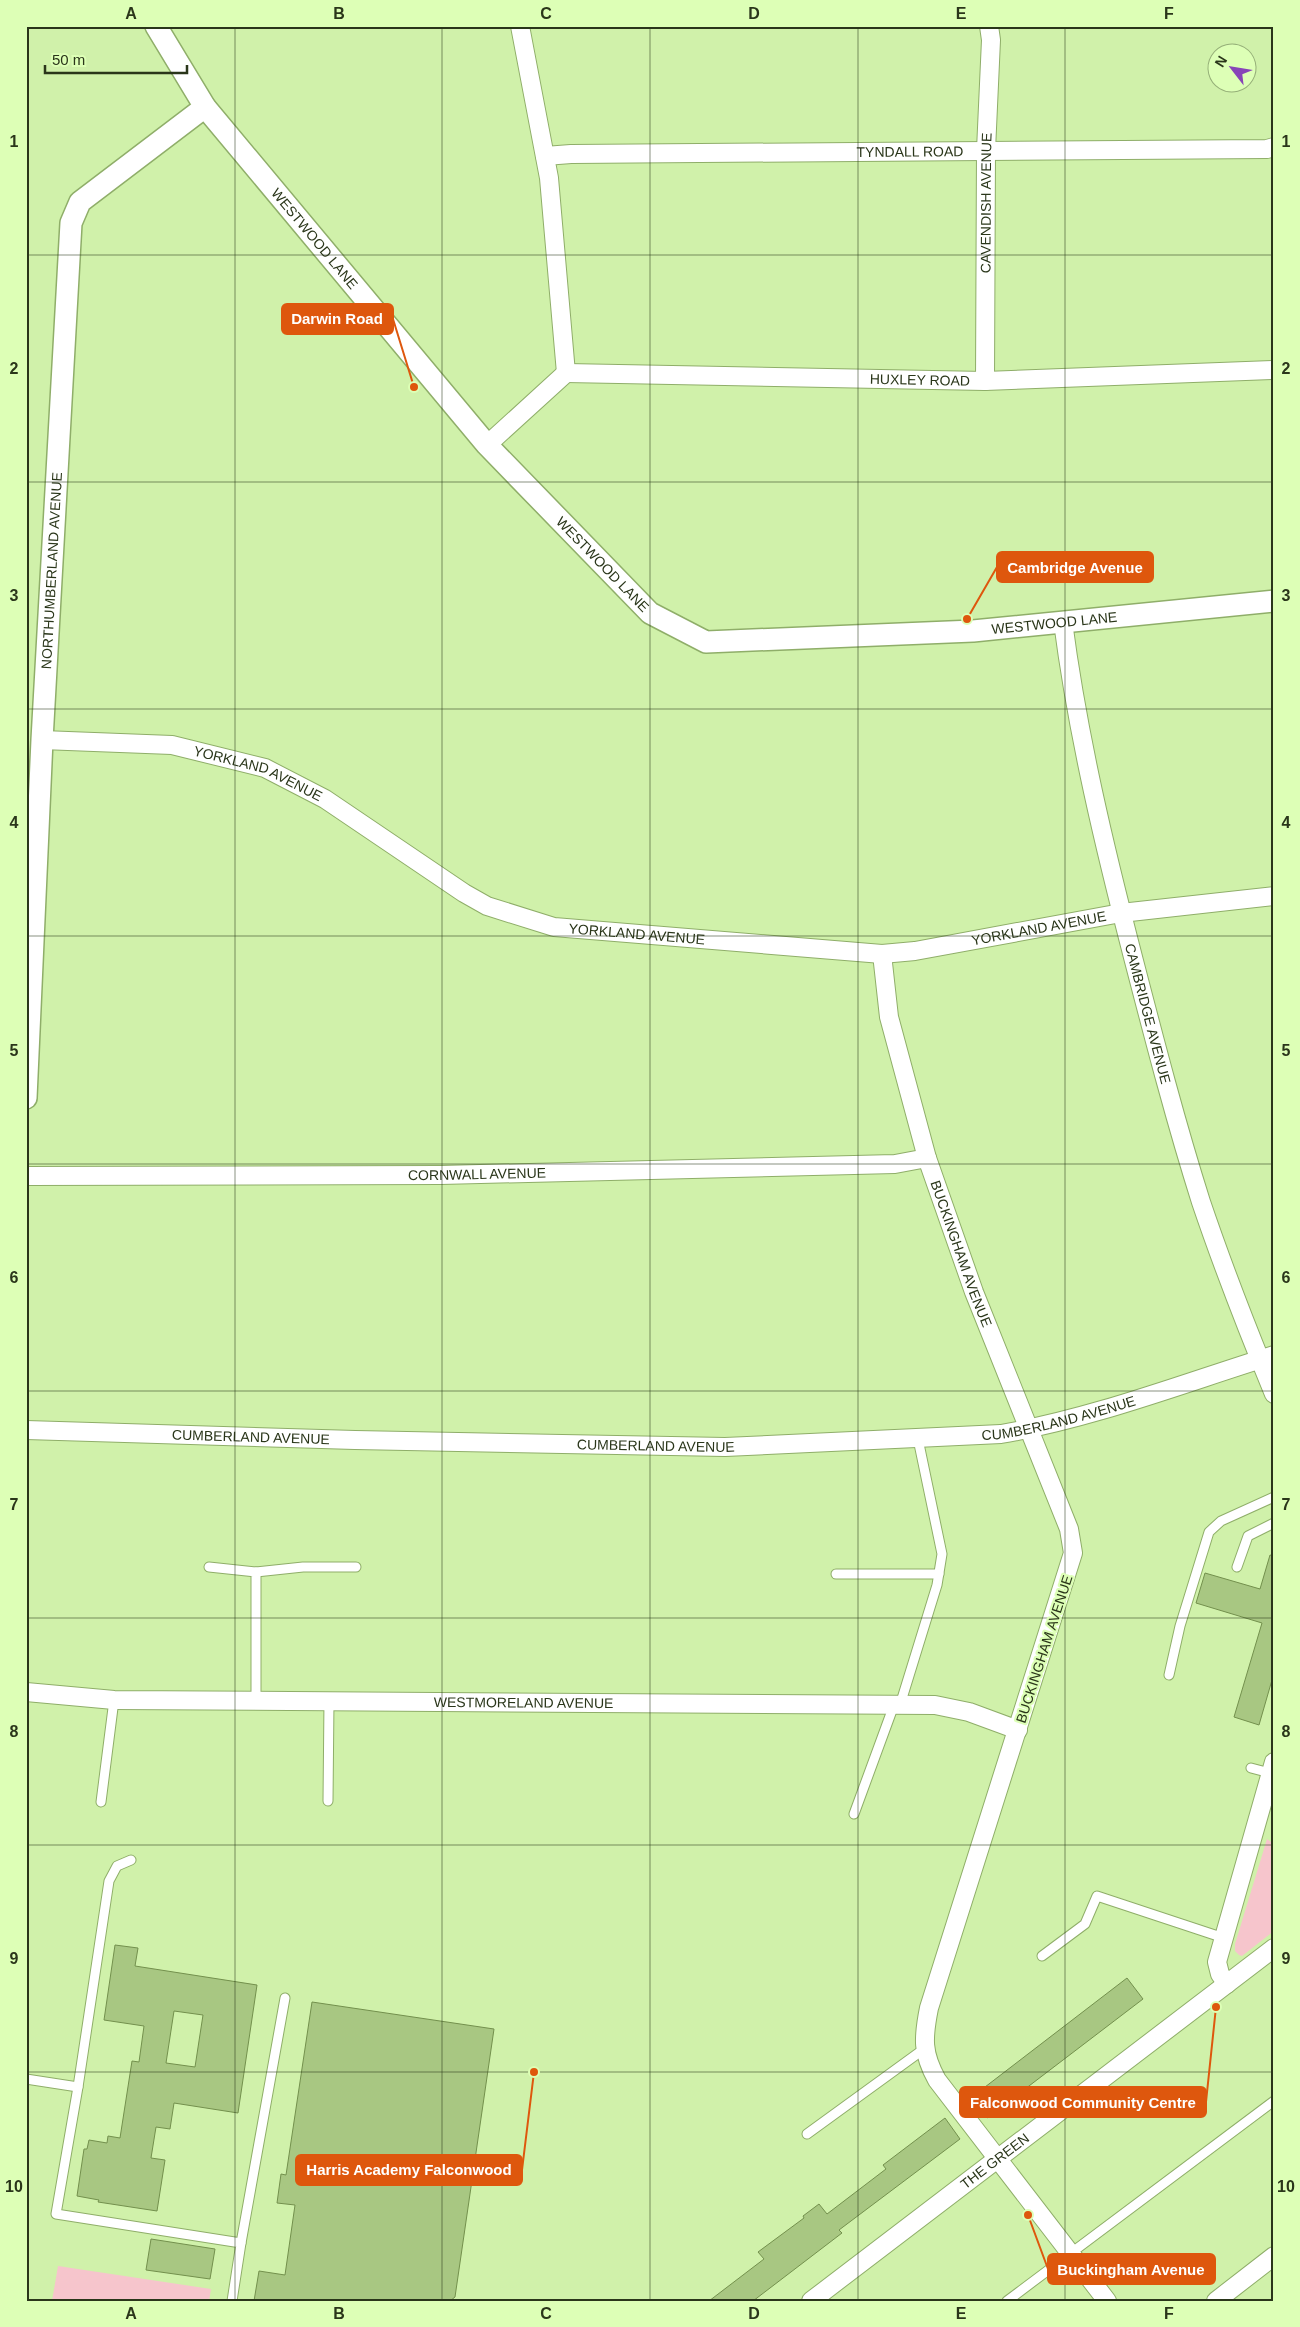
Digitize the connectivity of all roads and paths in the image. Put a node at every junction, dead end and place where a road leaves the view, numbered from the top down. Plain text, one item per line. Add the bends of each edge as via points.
1 (156, 26) edge
2 (520, 26) edge
3 (989, 26) edge
4 (205, 107) junction
5 (1274, 147) edge
6 (986, 150) junction
7 (545, 156) junction
8 (1274, 370) edge
9 (566, 374) junction
10 (985, 381) junction
11 (487, 445) junction
12 (1274, 600) edge
13 (1063, 622) junction
14 (42, 740) junction
15 (1274, 896) edge
16 (1121, 913) junction
17 (882, 954) junction
18 (26, 1098) edge
19 (927, 1158) junction
20 (26, 1176) edge
21 (1267, 1357) edge
22 (1274, 1394) edge
23 (1030, 1429) junction
24 (26, 1430) edge
25 (918, 1439) junction
26 (1274, 1497) edge
27 (1274, 1523) edge
28 (209, 1567) dead end
29 (1237, 1567) dead end
30 (356, 1568) dead end
31 (256, 1572) junction
32 (836, 1574) dead end
33 (939, 1574) junction
34 (1169, 1675) dead end
35 (26, 1692) edge
36 (114, 1700) junction
37 (329, 1701) junction
38 (256, 1702) junction
39 (897, 1705) junction
40 (1018, 1730) junction
41 (1251, 1768) dead end
42 (1272, 1768) edge
43 (328, 1801) dead end
44 (102, 1802) dead end
45 (854, 1814) dead end
46 (131, 1860) dead end
47 (1224, 1938) junction
48 (1274, 1948) edge
49 (1042, 1956) dead end
50 (1227, 1984) junction
51 (285, 1998) dead end
52 (924, 2049) junction
53 (26, 2078) edge
54 (78, 2087) junction
55 (1274, 2101) edge
56 (807, 2134) dead end
57 (998, 2159) junction
58 (240, 2243) junction
59 (1070, 2253) junction
60 (1274, 2256) edge
61 (232, 2301) edge
62 (811, 2301) edge
63 (1007, 2301) edge
64 (1108, 2301) edge
65 (1216, 2301) edge

1 - 4 street, WESTWOOD LANE
2 - 7 street
3 - 6 street, CAVENDISH AVENUE
4 - 11 street, WESTWOOD LANE
4 - 14 street, NORTHUMBERLAND AVENUE via 80,202 71,223
5 - 6 street, TYNDALL ROAD
6 - 7 street, TYNDALL ROAD
6 - 10 street, CAVENDISH AVENUE
7 - 9 street
8 - 10 street, HUXLEY ROAD
9 - 10 street, HUXLEY ROAD
9 - 11 street
11 - 13 street, WESTWOOD LANE via 650,613 706,642 906,635
12 - 13 street, WESTWOOD LANE
13 - 16 street, CAMBRIDGE AVENUE via 1086,767
14 - 17 street, YORKLAND AVENUE via 172,744 265,768 325,799 487,906 554,927
14 - 18 street, NORTHUMBERLAND AVENUE
15 - 16 street, YORKLAND AVENUE
16 - 17 street, YORKLAND AVENUE via 915,951
16 - 21 street, CAMBRIDGE AVENUE via 1164,1078 1201,1201
17 - 19 street, BUCKINGHAM AVENUE via 888,1017
19 - 20 street, CORNWALL AVENUE via 895,1164 441,1175
19 - 23 street, BUCKINGHAM AVENUE via 974,1292
21 - 22 street, CAMBRIDGE AVENUE
21 - 23 street, CUMBERLAND AVENUE
23 - 25 street, CUMBERLAND AVENUE
23 - 40 street, BUCKINGHAM AVENUE via 1069,1529 1073,1553
24 - 25 street, CUMBERLAND AVENUE via 724,1447
25 - 33 lane via 942,1554
26 - 34 lane via 1221,1521 1209,1532 1180,1626
27 - 29 lane via 1248,1536
28 - 31 lane
30 - 31 lane via 303,1567
31 - 38 lane
32 - 33 lane
33 - 39 lane
35 - 36 street, WESTMORELAND AVENUE
36 - 38 street, WESTMORELAND AVENUE
36 - 44 lane
37 - 38 street, WESTMORELAND AVENUE
37 - 39 street, WESTMORELAND AVENUE
37 - 43 lane
39 - 40 street, WESTMORELAND AVENUE via 950,1708
39 - 45 lane
40 - 52 street, BUCKINGHAM AVENUE via 929,2008
41 - 42 lane
42 - 47 street
46 - 54 lane via 118,1866 109,1881
47 - 49 lane via 1097,1896 1085,1924
47 - 50 street via 1217,1962
48 - 50 street, THE GREEN
50 - 57 street, THE GREEN
51 - 58 lane
52 - 56 lane
52 - 57 street, BUCKINGHAM AVENUE via 937,2080
53 - 54 lane
54 - 58 lane via 56,2214
55 - 59 lane
57 - 59 street, BUCKINGHAM AVENUE
57 - 62 street, THE GREEN
58 - 61 lane
59 - 63 lane
59 - 64 street, BUCKINGHAM AVENUE
60 - 65 street

